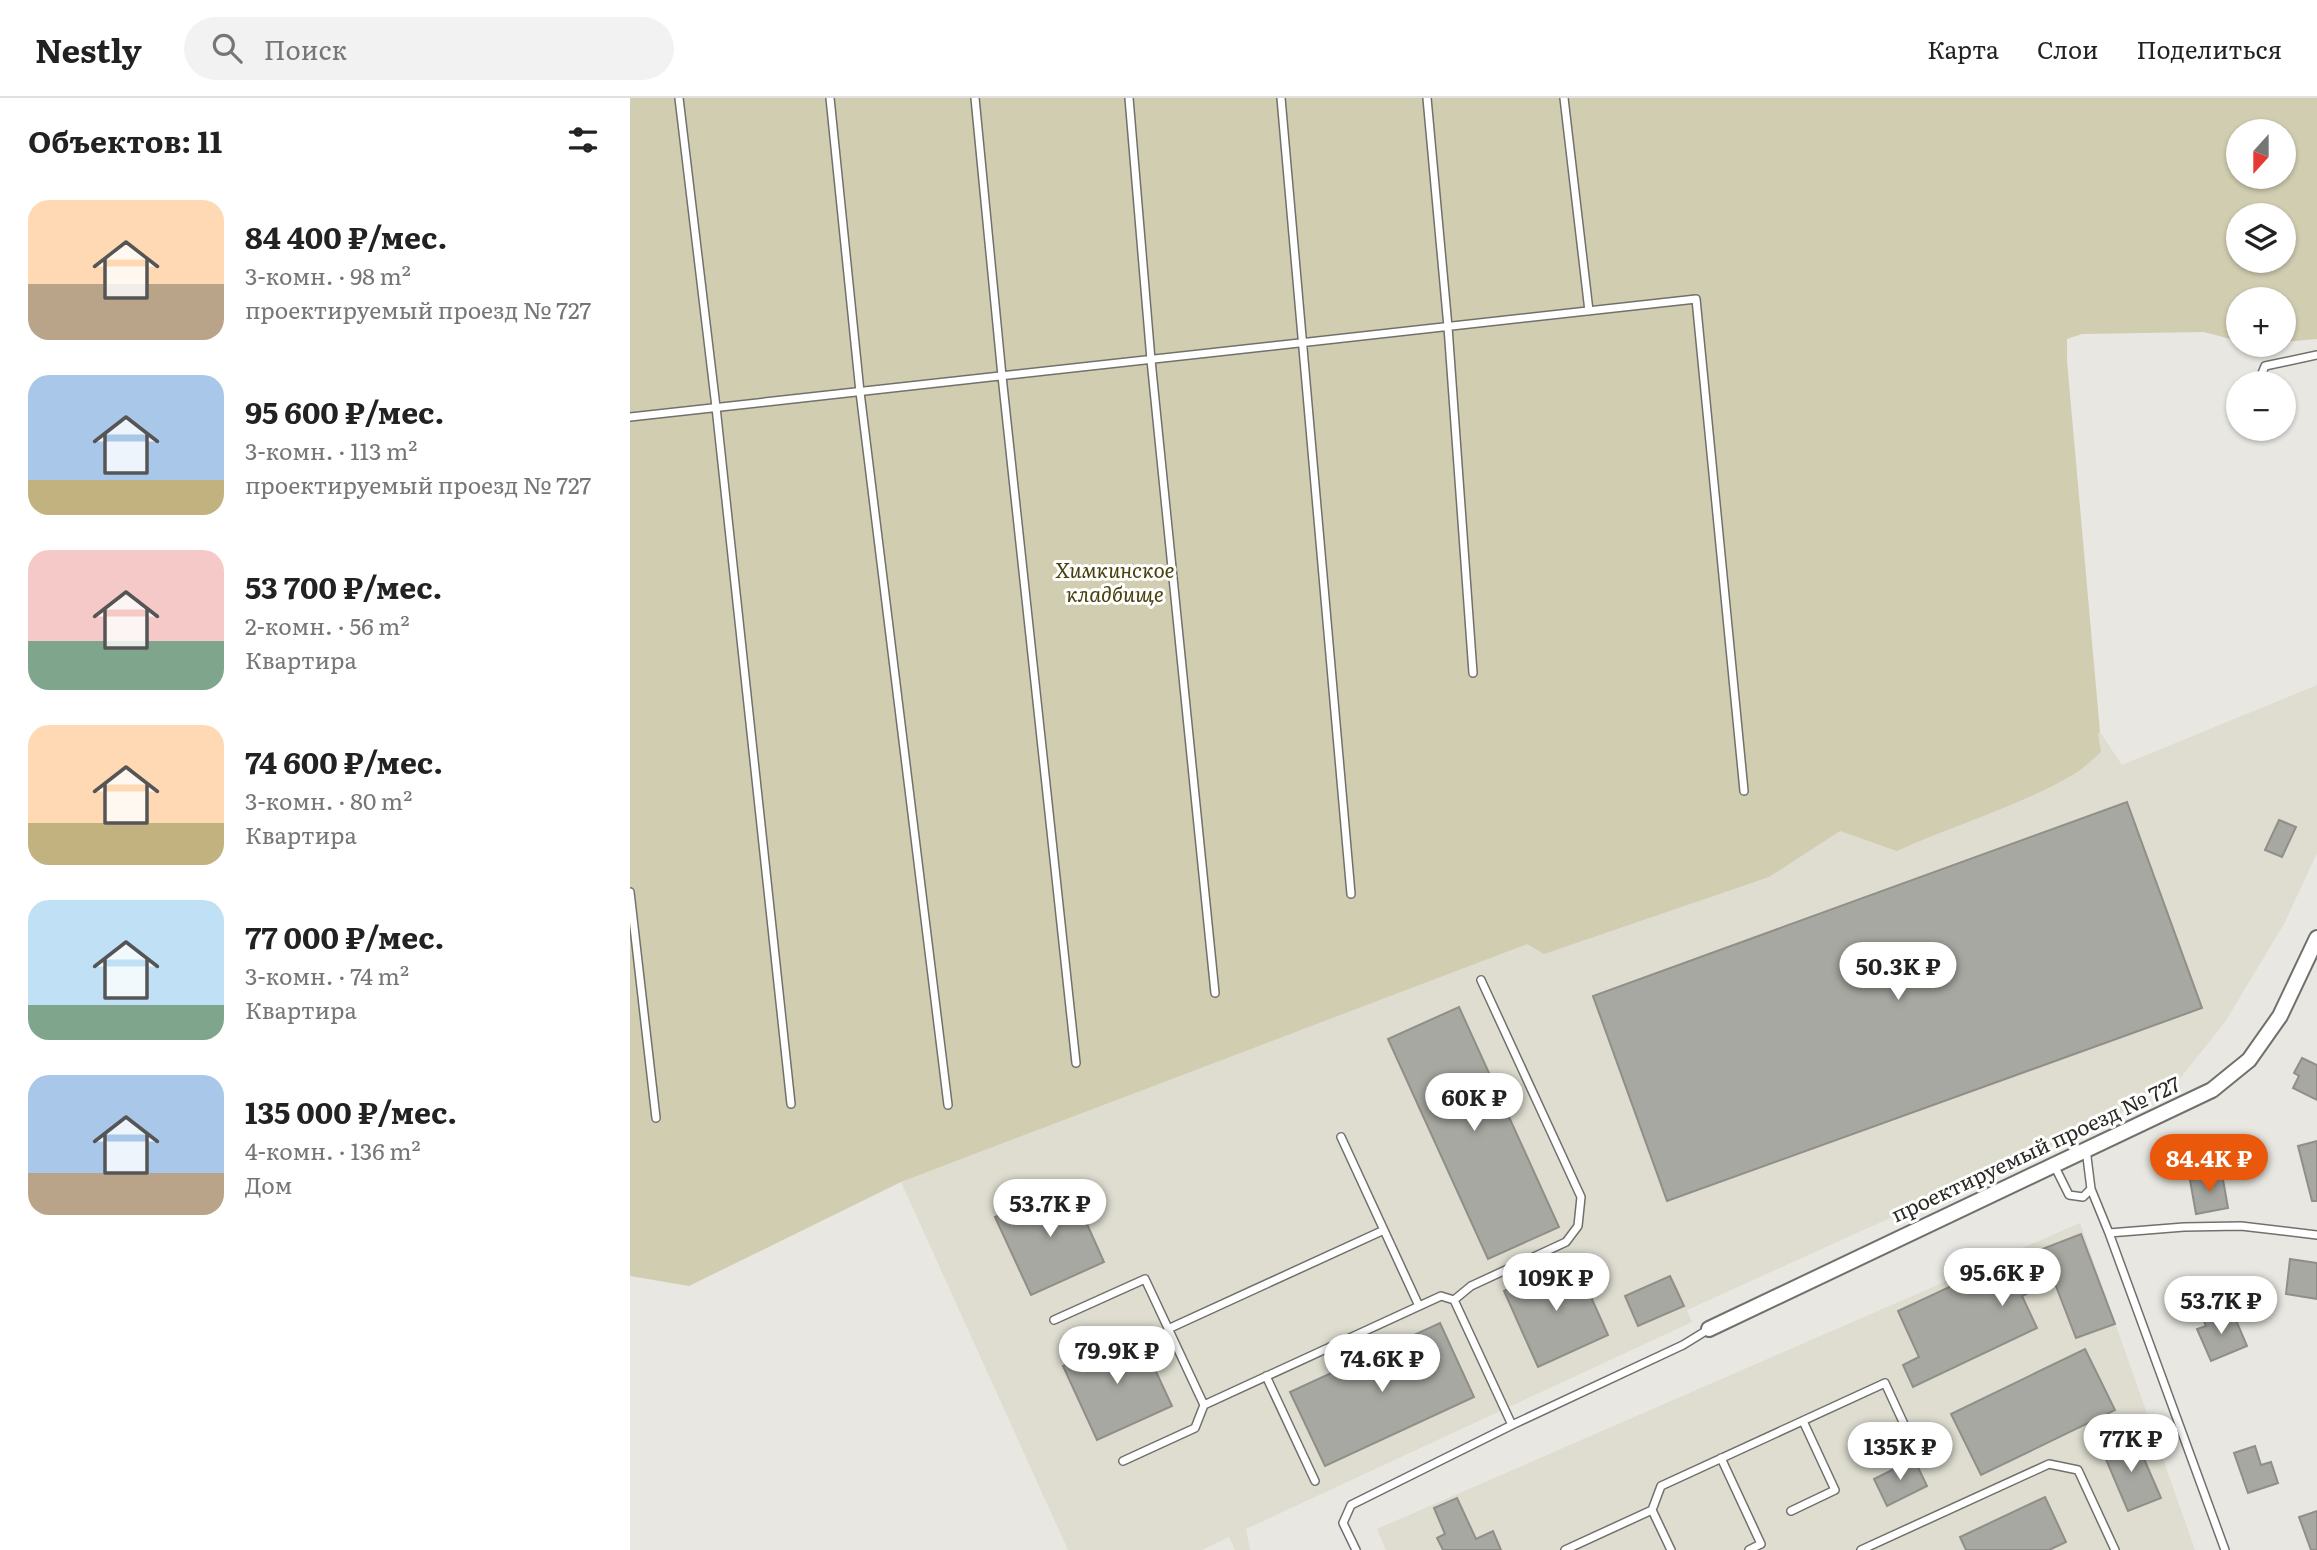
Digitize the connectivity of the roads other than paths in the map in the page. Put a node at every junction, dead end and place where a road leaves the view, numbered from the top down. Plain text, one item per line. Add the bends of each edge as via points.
1 (679, 98) edge
2 (830, 98) edge
3 (975, 98) edge
4 (1129, 98) edge
5 (1281, 98) edge
6 (1427, 98) edge
7 (1564, 98) edge
8 (1589, 311) junction
9 (1448, 327) junction
10 (1301, 343) junction
11 (2317, 355) edge
12 (1151, 360) junction
13 (2263, 371) edge
14 (1002, 376) junction
15 (860, 392) junction
16 (716, 408) junction
17 (630, 417) edge
18 (1473, 673) dead end
19 (1744, 791) dead end
20 (630, 892) edge
21 (1351, 894) dead end
22 (2317, 939) edge
23 (1481, 980) dead end
24 (1215, 993) dead end
25 (1076, 1063) dead end
26 (791, 1104) dead end
27 (948, 1105) dead end
28 (656, 1118) dead end
29 (1341, 1137) dead end
30 (2086, 1149) junction
31 (2053, 1165) junction
32 (2091, 1189) junction
33 (1384, 1230) junction
34 (2109, 1233) junction
35 (2317, 1235) edge
36 (1454, 1300) junction
37 (1419, 1306) junction
38 (1054, 1320) dead end
39 (1168, 1329) junction
40 (1709, 1329) joint
41 (1266, 1376) junction
42 (1204, 1405) junction
43 (1803, 1421) junction
44 (1512, 1425) junction
45 (1915, 1448) dead end
46 (1721, 1458) junction
47 (1123, 1461) dead end
48 (1315, 1481) dead end
49 (1652, 1510) junction
50 (1791, 1511) dead end
51 (1356, 1550) edge
52 (1565, 1550) edge
53 (1671, 1550) edge
54 (1749, 1550) edge
55 (1861, 1550) edge
56 (2115, 1550) edge
57 (2225, 1550) edge

1 - 16 lane
2 - 15 lane
3 - 14 lane
4 - 12 lane
5 - 10 lane
6 - 9 lane
7 - 8 lane
8 - 9 lane
8 - 19 lane via 1696,299
9 - 10 lane
9 - 18 lane
10 - 12 lane
10 - 21 lane
11 - 13 lane via 2265,366
12 - 14 lane
12 - 24 lane
14 - 15 lane
14 - 25 lane
15 - 16 lane
15 - 27 lane
16 - 17 lane
16 - 26 lane
20 - 28 lane
22 - 30 street, проектируемый проезд № 727 via 2280,1016 2249,1060 2212,1090
23 - 36 lane via 1581,1197 1578,1226 1566,1242 1471,1286
29 - 33 lane
30 - 31 street, проектируемый проезд № 727
30 - 32 lane
31 - 32 lane via 2069,1195 2083,1197
31 - 40 street, проектируемый проезд № 727
32 - 34 lane
33 - 37 lane
33 - 39 lane
34 - 35 lane via 2241,1226
34 - 57 lane
36 - 37 lane via 1441,1296
36 - 44 lane
37 - 41 lane
38 - 39 lane via 1145,1279
39 - 42 lane
40 - 44 lane
41 - 42 lane
41 - 48 lane
42 - 47 lane via 1195,1427
43 - 45 lane via 1885,1383
43 - 46 lane
43 - 50 lane via 1835,1490
44 - 51 lane via 1351,1505 1343,1523
46 - 49 lane via 1661,1486
46 - 54 lane via 1761,1544
49 - 52 lane
49 - 53 lane
55 - 56 lane via 2049,1464 2078,1470

